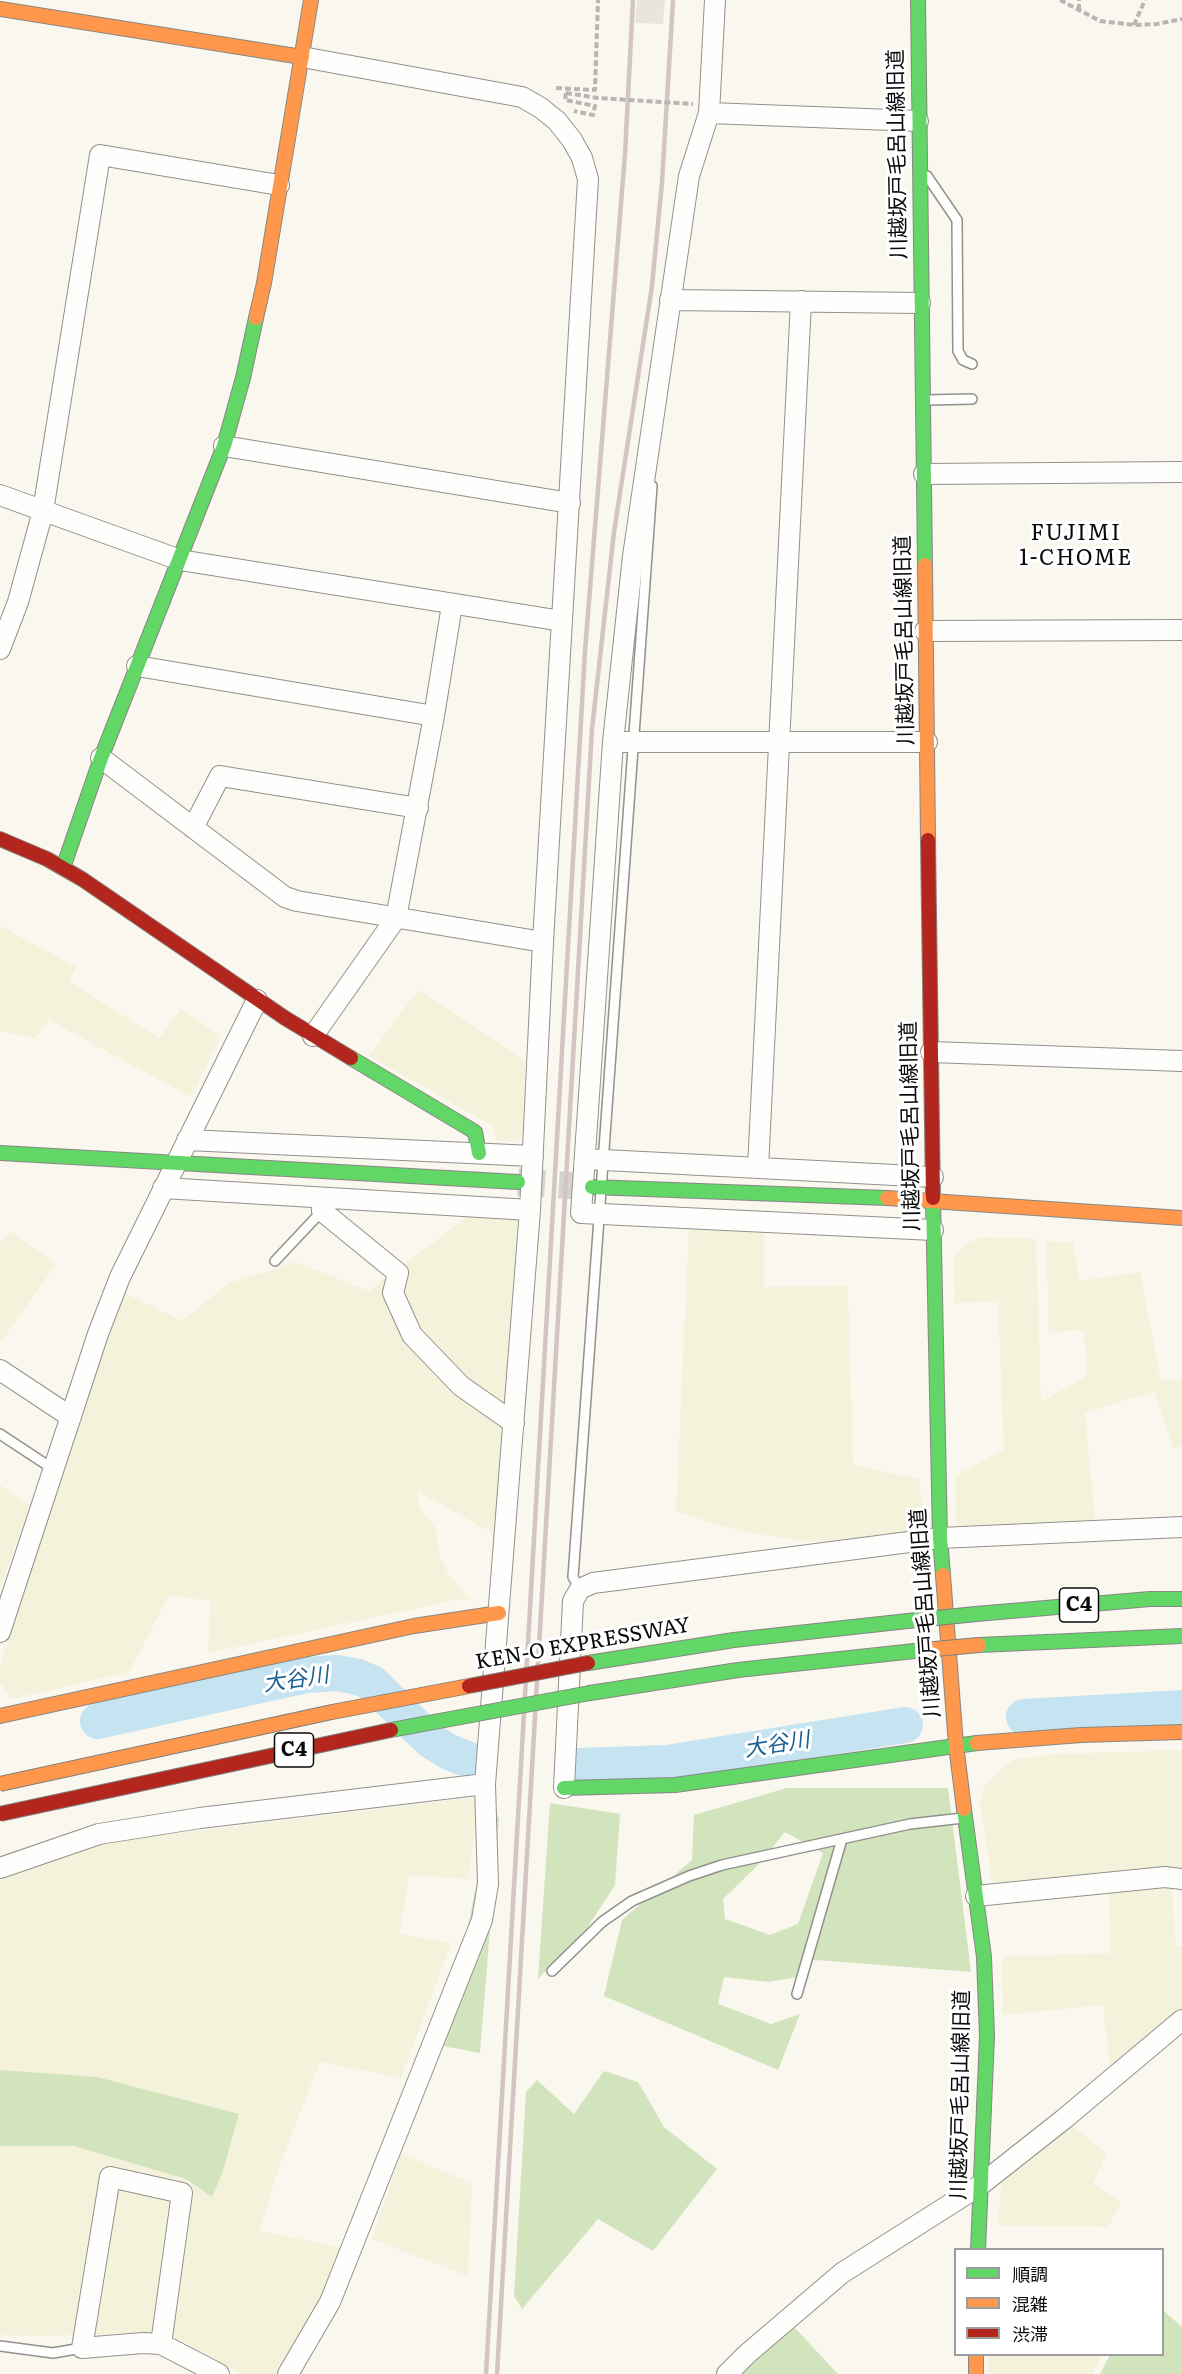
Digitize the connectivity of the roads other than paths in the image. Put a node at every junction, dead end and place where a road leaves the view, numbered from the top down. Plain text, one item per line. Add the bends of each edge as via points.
1 (311, 0) edge
2 (715, 0) edge
3 (918, 0) edge
4 (0, 9) edge
5 (302, 57) junction
6 (701, 109) junction
7 (918, 121) junction
8 (918, 164) junction
9 (279, 185) junction
10 (670, 300) junction
11 (801, 301) junction
12 (920, 303) junction
13 (662, 359) junction
14 (972, 364) dead end
15 (972, 399) dead end
16 (922, 401) junction
17 (224, 446) junction
18 (1182, 472) edge
19 (924, 474) junction
20 (0, 495) edge
21 (570, 503) junction
22 (43, 511) junction
23 (180, 560) junction
24 (452, 605) junction
25 (562, 621) junction
26 (1182, 630) edge
27 (925, 632) junction
28 (0, 649) edge
29 (137, 666) junction
30 (434, 716) junction
31 (778, 740) junction
32 (613, 741) junction
33 (927, 742) junction
34 (101, 758) junction
35 (418, 808) junction
36 (194, 828) junction
37 (0, 839) edge
38 (63, 868) junction
39 (396, 918) junction
40 (543, 942) junction
41 (257, 1000) junction
42 (313, 1036) junction
43 (931, 1052) junction
44 (1182, 1061) edge
45 (187, 1140) junction
46 (0, 1153) edge
47 (479, 1153) junction
48 (533, 1156) junction
49 (585, 1159) junction
50 (175, 1164) junction
51 (758, 1168) junction
52 (933, 1177) junction
53 (518, 1182) tunnel mouth
54 (592, 1187) tunnel mouth
55 (163, 1188) junction
56 (933, 1202) junction
57 (321, 1205) junction
58 (530, 1210) junction
59 (1182, 1218) edge
60 (933, 1230) junction
61 (275, 1261) dead end
62 (0, 1370) edge
63 (71, 1417) junction
64 (514, 1423) junction
65 (0, 1434) edge
66 (54, 1469) junction
67 (1182, 1527) edge
68 (940, 1538) junction
69 (580, 1589) junction
70 (1182, 1599) edge
71 (499, 1613) junction
72 (0, 1632) edge
73 (1182, 1636) edge
74 (0, 1716) edge
75 (1182, 1732) edge
76 (956, 1745) junction
77 (0, 1784) edge
78 (485, 1784) junction
79 (564, 1788) joint
80 (0, 1814) edge
81 (966, 1817) junction
82 (842, 1839) junction
83 (0, 1868) edge
84 (1182, 1879) edge
85 (976, 1896) junction
86 (552, 1971) dead end
87 (797, 1994) dead end
88 (1182, 2020) edge
89 (979, 2186) junction
90 (978, 2248) edge
91 (161, 2344) junction
92 (0, 2346) edge
93 (82, 2348) junction
94 (976, 2356) edge
95 (219, 2374) edge
96 (288, 2374) edge
97 (727, 2374) edge
98 (976, 2374) edge

1 - 5 main road
2 - 6 street
3 - 7 main road, 川越坂戸毛呂山線旧道
4 - 5 main road
5 - 9 main road
5 - 21 street via 522,97 557,121 572,140 588,179
6 - 7 street
6 - 10 street
7 - 8 main road, 川越坂戸毛呂山線旧道
8 - 12 main road, 川越坂戸毛呂山線旧道
8 - 14 lane via 957,220 958,351 963,360
9 - 17 main road via 253,337
9 - 22 street via 100,155
10 - 11 street
10 - 13 street
11 - 12 street
11 - 31 street
12 - 16 main road, 川越坂戸毛呂山線旧道
13 - 32 street via 633,556
13 - 69 lane via 573,1577
15 - 16 lane
16 - 19 main road, 川越坂戸毛呂山線旧道
17 - 21 street
17 - 23 main road
18 - 19 street
19 - 27 main road, 川越坂戸毛呂山線旧道
20 - 22 street
21 - 25 street
22 - 23 street
22 - 28 street via 18,602
23 - 24 street
23 - 29 main road
24 - 25 street
24 - 30 street
25 - 40 street
26 - 27 street
27 - 33 main road, 川越坂戸毛呂山線旧道
29 - 30 street
29 - 34 main road
30 - 35 street
31 - 32 street
31 - 33 street
31 - 51 street
32 - 49 street
33 - 43 main road, 川越坂戸毛呂山線旧道
34 - 36 street
34 - 38 main road
35 - 36 street via 220,776
35 - 39 street
36 - 39 street via 285,897
37 - 38 main road
38 - 41 main road
39 - 40 street
39 - 42 street
40 - 48 street
41 - 42 main road
41 - 45 street
42 - 47 main road via 475,1132
43 - 44 street
43 - 52 main road, 川越坂戸毛呂山線旧道
45 - 47 street
45 - 50 street
46 - 50 main road
47 - 48 street
48 - 58 street
49 - 51 street
49 - 60 street via 581,1213
50 - 53 main road
50 - 55 street
51 - 52 street
52 - 56 main road, 川越坂戸毛呂山線旧道
54 - 56 main road
55 - 57 street
55 - 63 street via 120,1277
56 - 59 main road
56 - 60 main road, 川越坂戸毛呂山線旧道
57 - 58 street
57 - 61 lane
57 - 64 street via 398,1273 393,1293 412,1335 431,1357 460,1386
58 - 64 street
60 - 68 main road, 川越坂戸毛呂山線旧道
62 - 63 street
63 - 66 street
64 - 71 street
65 - 66 lane
66 - 72 street
67 - 68 street
68 - 69 street via 593,1583
68 - 76 main road, 川越坂戸毛呂山線旧道
69 - 79 street via 573,1601
70 - 77 main road, KEN-O EXPRESSWAY / C4, bridge via 976,1614 734,1640 588,1663 332,1712
71 - 74 main road via 403,1628
71 - 78 street
73 - 80 main road, C4, bridge via 979,1645 738,1670 335,1741
75 - 76 main road
76 - 79 main road via 675,1785
76 - 81 main road, 川越坂戸毛呂山線旧道
78 - 83 street via 99,1834
78 - 96 street via 488,1884 482,1920 330,2302
81 - 82 lane
81 - 85 main road, 川越坂戸毛呂山線旧道
82 - 86 lane via 722,1865 640,1898 602,1922
82 - 87 lane
84 - 85 street via 1165,1877
85 - 89 main road, 川越坂戸毛呂山線旧道 via 984,1957 987,2036
88 - 89 street
89 - 90 main road, 川越坂戸毛呂山線旧道
89 - 97 street via 842,2273
91 - 93 street
91 - 93 street via 182,2193 110,2177
91 - 95 street
92 - 93 lane via 53,2353
94 - 98 main road

